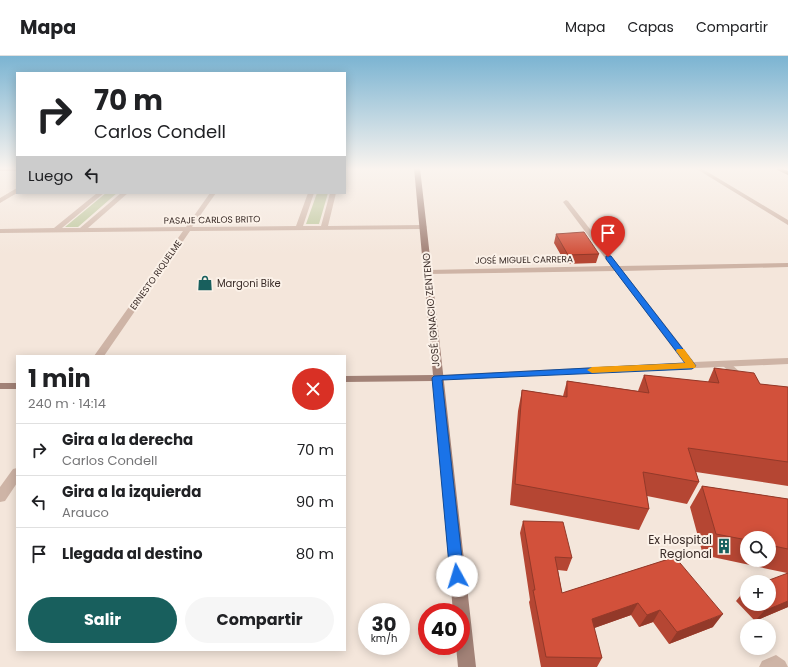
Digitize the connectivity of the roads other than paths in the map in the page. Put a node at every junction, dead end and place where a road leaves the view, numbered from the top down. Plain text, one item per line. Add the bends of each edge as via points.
1 (97, 197) edge
2 (121, 197) edge
3 (211, 197) edge
4 (310, 197) edge
5 (332, 197) edge
6 (420, 197) edge
7 (744, 197) edge
8 (566, 202) dead end
9 (788, 223) edge
10 (424, 227) junction
11 (299, 228) junction
12 (324, 228) junction
13 (188, 229) junction
14 (56, 230) junction
15 (82, 230) junction
16 (0, 231) edge
17 (788, 265) edge
18 (617, 268) junction
19 (428, 272) junction
20 (100, 355) edge
21 (788, 361) edge
22 (726, 364) junction
23 (692, 366) junction
24 (437, 378) junction
25 (346, 379) edge
26 (748, 383) edge
27 (0, 386) edge
28 (16, 386) edge
29 (16, 474) edge
30 (0, 497) edge
31 (467, 667) edge

1 - 14 street
2 - 15 street
3 - 13 street, ERNESTO RIQUELME
4 - 11 street
5 - 12 street
6 - 10 street, JOSÉ IGNACIO ZENTENO
7 - 9 street
8 - 18 street
10 - 12 street, PASAJE CARLOS BRITO
10 - 19 street, JOSÉ IGNACIO ZENTENO
11 - 12 street, PASAJE CARLOS BRITO
11 - 13 street, PASAJE CARLOS BRITO
13 - 15 street, PASAJE CARLOS BRITO
13 - 20 street, ERNESTO RIQUELME
14 - 15 street, PASAJE CARLOS BRITO
14 - 16 street, PASAJE CARLOS BRITO
17 - 18 street, JOSÉ MIGUEL CARRERA
18 - 19 street, JOSÉ MIGUEL CARRERA
18 - 23 street
19 - 24 street, JOSÉ IGNACIO ZENTENO
21 - 22 street
22 - 23 street
22 - 26 lane
23 - 24 street
24 - 25 street
24 - 31 street, JOSÉ IGNACIO ZENTENO
27 - 28 street
29 - 30 street

